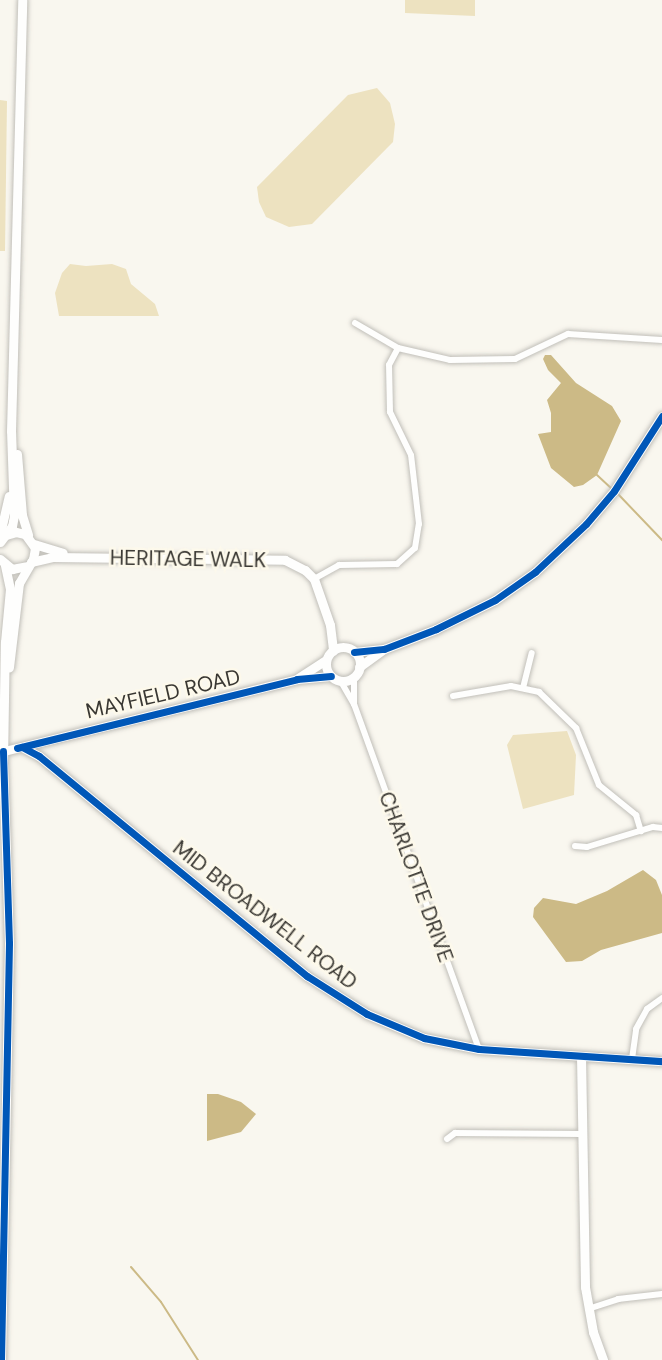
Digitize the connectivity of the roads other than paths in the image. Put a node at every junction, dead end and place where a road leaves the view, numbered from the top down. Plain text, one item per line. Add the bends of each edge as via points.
1 (22, 0) edge
2 (355, 323) dead end
3 (662, 340) edge
4 (398, 348) junction
5 (13, 403) junction
6 (662, 416) edge
7 (28, 535) junction
8 (2, 537) edge
9 (34, 544) junction
10 (92, 558) junction
11 (2, 561) edge
12 (29, 564) junction
13 (313, 579) junction
14 (330, 625) junction
15 (5, 642) junction
16 (345, 648) junction
17 (384, 649) junction
18 (0, 651) edge
19 (333, 651) junction
20 (354, 652) junction
21 (532, 653) dead end
22 (326, 660) junction
23 (359, 667) junction
24 (4, 675) edge
25 (354, 677) junction
26 (336, 678) junction
27 (297, 679) junction
28 (523, 688) junction
29 (453, 696) dead end
30 (354, 704) junction
31 (47, 740) junction
32 (22, 747) junction
33 (1, 752) edge
34 (39, 756) junction
35 (2, 785) edge
36 (662, 828) edge
37 (641, 831) junction
38 (575, 846) dead end
39 (4, 967) edge
40 (662, 998) edge
41 (479, 1049) junction
42 (581, 1056) junction
43 (632, 1059) junction
44 (662, 1061) edge
45 (3, 1086) edge
46 (582, 1134) junction
47 (447, 1139) dead end
48 (2, 1210) edge
49 (662, 1294) edge
50 (1, 1304) edge
51 (588, 1308) junction
52 (1, 1360) edge
53 (603, 1360) edge

1 - 5 street
2 - 4 street
3 - 4 street via 578,334 552,339 515,359 471,361 427,357
4 - 13 street via 389,365 390,412 411,455 419,524 415,548 397,564 339,565
5 - 7 street via 22,515
5 - 8 street via 13,521
6 - 17 street via 612,492 572,539 513,588 436,629
7 - 8 street via 19,532
7 - 9 street
9 - 10 street, HERITAGE WALK
9 - 12 street
10 - 12 street, HERITAGE WALK via 53,557
10 - 13 street, HERITAGE WALK via 270,559 296,564
11 - 12 street, HERITAGE WALK via 16,569
11 - 15 street via 10,589
12 - 24 street via 19,583
13 - 14 street
14 - 16 street
14 - 19 street
15 - 18 street
15 - 24 street
16 - 19 street
16 - 20 street
17 - 20 street
17 - 23 street
19 - 22 street
20 - 23 street
21 - 28 street
22 - 26 street
22 - 27 street, MAYFIELD ROAD
23 - 25 street
24 - 33 street
25 - 26 street
25 - 30 street, CHARLOTTE DRIVE
26 - 27 street, MAYFIELD ROAD
26 - 30 street, CHARLOTTE DRIVE
27 - 31 street, MAYFIELD ROAD
28 - 29 street
28 - 37 street via 538,692 576,728 599,785 636,815
30 - 41 street, CHARLOTTE DRIVE
31 - 32 street, MAYFIELD ROAD
31 - 34 street
32 - 33 street, MAYFIELD ROAD
32 - 34 street, MID BROADWELL ROAD
33 - 35 street
34 - 41 street, MID BROADWELL ROAD via 332,994 404,1031
35 - 39 street
36 - 37 street
37 - 38 street via 587,847
39 - 45 street
40 - 43 street via 647,1009 636,1028
41 - 42 street, MID BROADWELL ROAD
42 - 43 street, MID BROADWELL ROAD
42 - 46 street
43 - 44 street, MID BROADWELL ROAD
45 - 48 street
46 - 47 street via 455,1133
46 - 51 street via 582,1239
48 - 50 street
49 - 51 street
50 - 52 street
51 - 53 street

